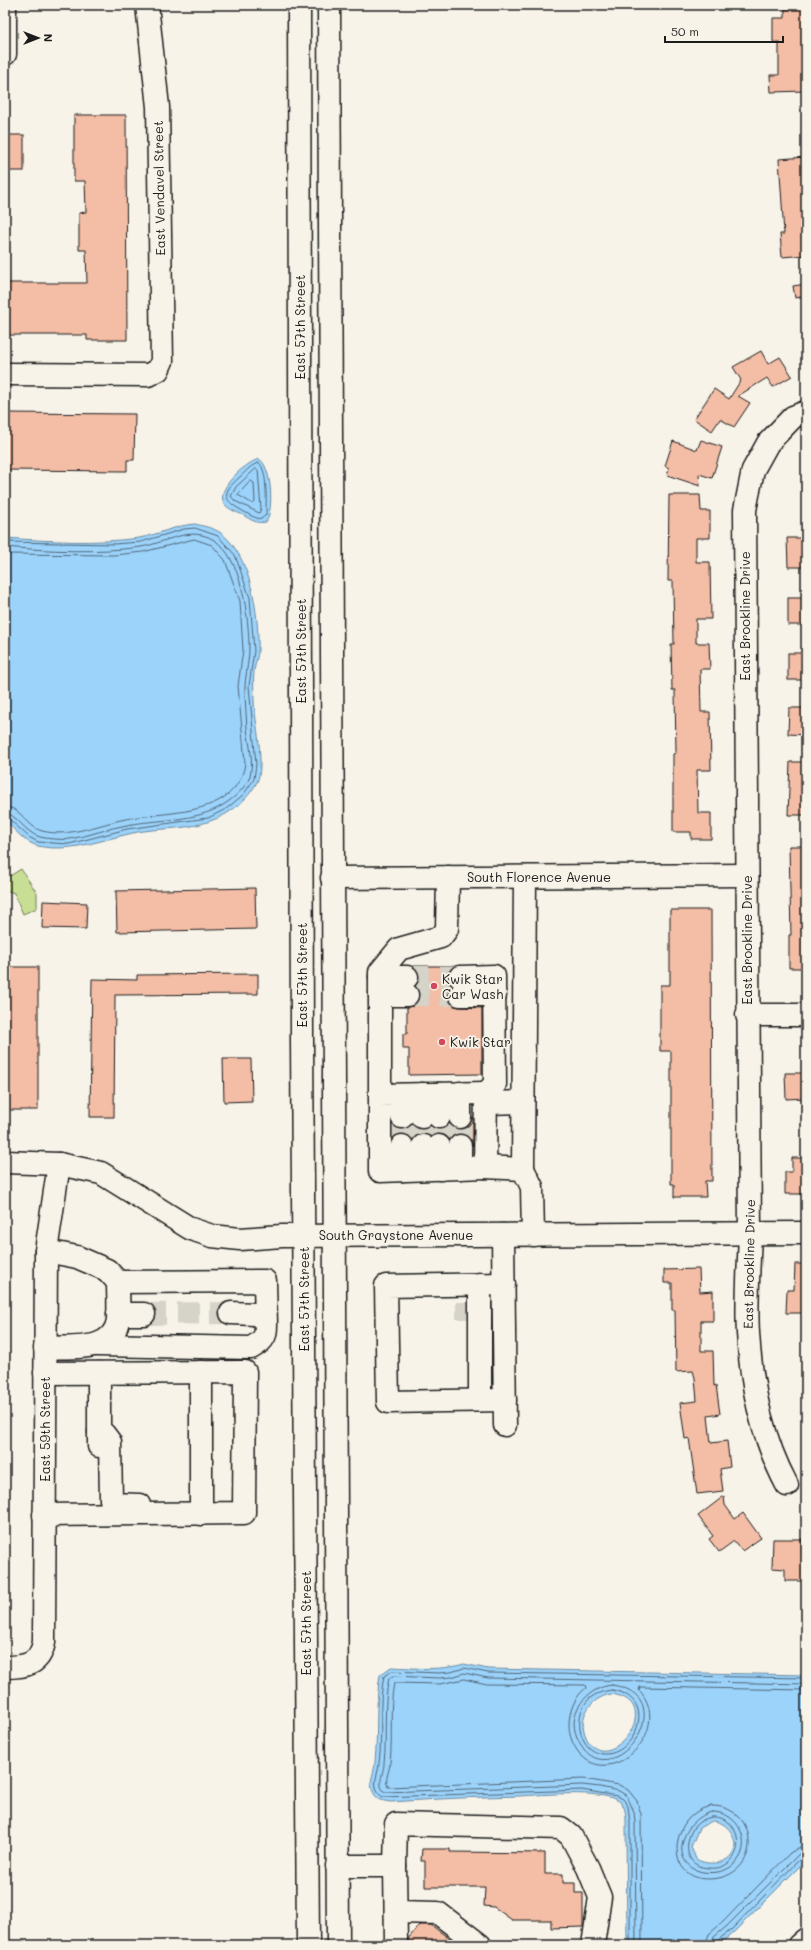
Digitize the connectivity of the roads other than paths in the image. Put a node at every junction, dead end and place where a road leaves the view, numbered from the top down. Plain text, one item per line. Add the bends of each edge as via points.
1 (147, 5) edge
2 (299, 5) edge
3 (329, 5) edge
4 (5, 6) edge
5 (5, 21) edge
6 (5, 54) edge
7 (5, 374) edge
8 (806, 412) edge
9 (746, 875) junction
10 (448, 877) junction
11 (525, 877) junction
12 (332, 878) junction
13 (380, 986) junction
14 (407, 986) tunnel mouth
15 (460, 986) tunnel mouth
16 (747, 1015) junction
17 (806, 1015) edge
18 (431, 1094) junction
19 (380, 1095) junction
20 (486, 1098) junction
21 (523, 1102) junction
22 (5, 1162) edge
23 (59, 1164) junction
24 (485, 1167) junction
25 (431, 1169) junction
26 (523, 1169) junction
27 (750, 1233) junction
28 (806, 1233) edge
29 (334, 1235) junction
30 (503, 1235) junction
31 (533, 1235) junction
32 (304, 1236) junction
33 (46, 1251) junction
34 (118, 1282) junction
35 (504, 1284) junction
36 (472, 1303) junction
37 (231, 1313) tunnel mouth
38 (118, 1314) junction
39 (144, 1314) tunnel mouth
40 (266, 1325) junction
41 (98, 1345) junction
42 (45, 1348) junction
43 (198, 1372) junction
44 (45, 1373) junction
45 (99, 1377) junction
46 (480, 1400) junction
47 (505, 1400) junction
48 (505, 1425) dead end
49 (99, 1432) junction
50 (787, 1484) dead end
51 (99, 1514) junction
52 (199, 1514) junction
53 (44, 1515) junction
54 (5, 1668) edge
55 (337, 1866) junction
56 (395, 1866) junction
57 (396, 1912) junction
58 (806, 1939) edge
59 (308, 1945) edge
60 (338, 1945) edge
61 (396, 1945) edge
62 (480, 1945) edge
63 (593, 1945) edge
64 (799, 1945) edge

1 - 7 main road, East Vendavel Street via 158,107 162,361 158,370 148,375
2 - 32 main road, East 57th Street
3 - 12 main road
4 - 5 main road
5 - 6 main road
8 - 9 main road, East Brookline Drive via 793,417 768,443 753,470 745,510
9 - 11 main road, South Florence Avenue
9 - 16 main road, East Brookline Drive
10 - 11 main road, South Florence Avenue
10 - 12 main road, South Florence Avenue
10 - 13 main road via 447,929 441,938 399,949 380,972
11 - 21 main road
12 - 29 main road
13 - 14 main road
13 - 19 main road
15 - 20 main road via 494,986 495,1084
16 - 17 main road
16 - 27 main road, East Brookline Drive
18 - 18 main road via 431,1117
18 - 19 main road
18 - 20 main road
19 - 25 main road via 380,1171
20 - 21 main road
20 - 24 main road
21 - 26 main road
22 - 23 main road, South Graystone Avenue
23 - 32 main road, South Graystone Avenue via 101,1173 180,1223 212,1236 240,1239
23 - 33 main road, East 59th Street
24 - 25 main road
24 - 26 main road
25 - 25 main road via 431,1146
26 - 31 main road via 532,1187
27 - 28 main road, South Graystone Avenue
27 - 31 main road, South Graystone Avenue
27 - 50 main road, East Brookline Drive via 748,1332 752,1369 761,1424
29 - 30 main road, South Graystone Avenue
29 - 32 main road, South Graystone Avenue
29 - 55 main road
30 - 31 main road, South Graystone Avenue
30 - 35 main road
32 - 59 main road, East 57th Street
33 - 34 main road via 76,1257 107,1270
33 - 42 main road, East 59th Street
34 - 38 main road
34 - 40 main road via 266,1281
35 - 36 main road
35 - 47 main road
36 - 46 main road
36 - 46 main road via 386,1286 388,1402
37 - 40 main road via 260,1316
38 - 39 main road
38 - 41 main road via 113,1334
40 - 41 main road via 266,1336 251,1348
41 - 42 main road
42 - 44 main road, East 59th Street
43 - 45 main road
43 - 52 main road
43 - 52 main road via 245,1372 244,1513
44 - 45 main road
44 - 53 main road, East 59th Street
45 - 49 main road
46 - 47 main road
47 - 48 main road
49 - 51 main road
49 - 52 main road via 110,1442 111,1500 115,1504 188,1505
51 - 52 main road
51 - 53 main road
53 - 54 main road, East 59th Street via 43,1648 38,1658 28,1665
55 - 56 main road
55 - 60 main road
56 - 57 main road
56 - 63 main road via 396,1824 561,1828 571,1836 600,1897
57 - 61 main road
57 - 62 main road via 438,1913
58 - 64 main road

